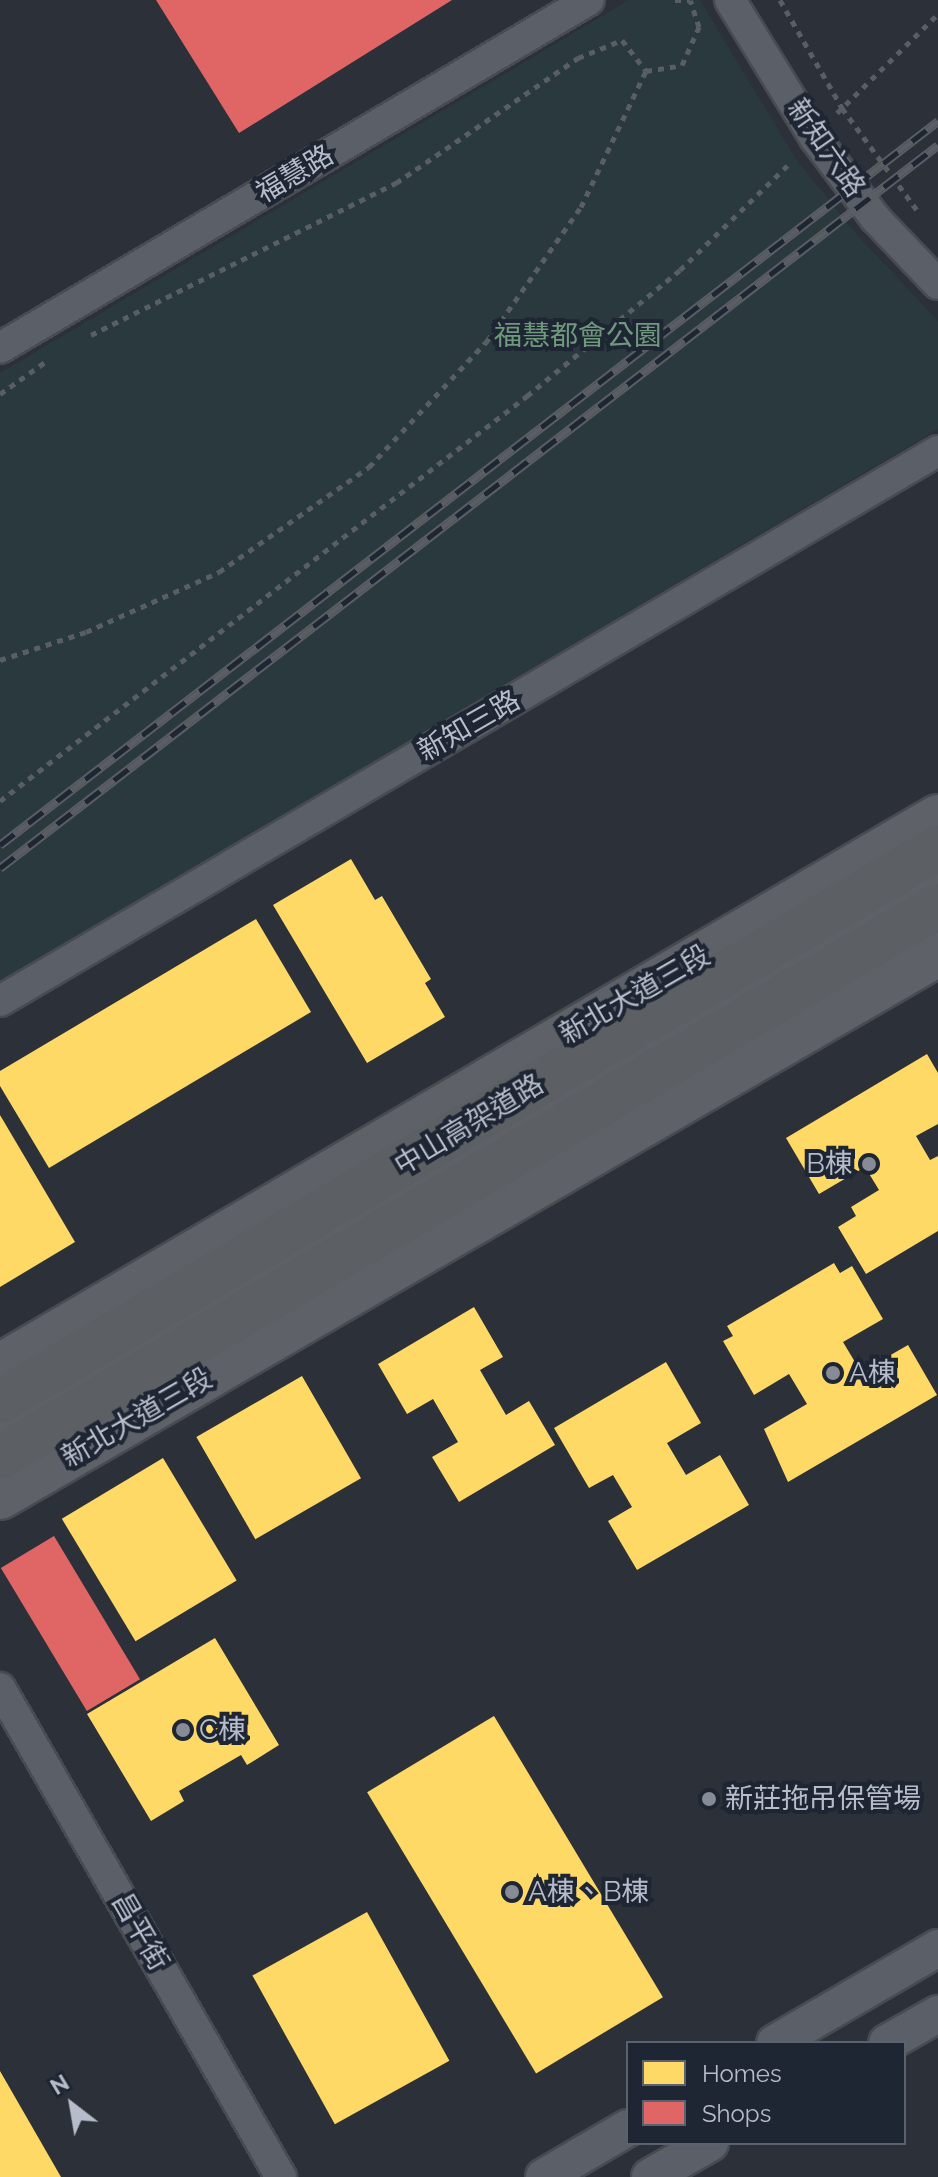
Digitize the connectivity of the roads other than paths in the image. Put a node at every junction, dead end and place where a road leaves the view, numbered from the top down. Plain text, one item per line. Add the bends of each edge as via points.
1 (589, 0) edge
2 (730, 0) edge
3 (938, 284) edge
4 (0, 348) edge
5 (938, 451) edge
6 (938, 817) edge
7 (938, 848) edge
8 (938, 880) edge
9 (938, 906) edge
10 (938, 954) edge
11 (0, 1001) edge
12 (0, 1366) edge
13 (0, 1401) edge
14 (0, 1428) edge
15 (0, 1457) edge
16 (0, 1497) edge
17 (0, 1688) edge
18 (938, 1948) edge
19 (938, 2014) edge
20 (778, 2041) edge
21 (891, 2041) edge
22 (626, 2129) edge
23 (706, 2145) edge
24 (281, 2177) edge
25 (544, 2177) edge
26 (650, 2177) edge

1 - 4 street, 福慧路
2 - 3 street, 新知六路 via 815,138 875,218
5 - 11 street, 新知三路
6 - 12 main road, 新北大道三段
7 - 13 highway, 中山高架道路
8 - 14 main road, 新北大道三段
9 - 15 highway, 中山高架道路
10 - 16 main road, 新北大道三段
17 - 24 street, 昌平街
18 - 20 street
19 - 21 street
22 - 25 street
23 - 26 street

